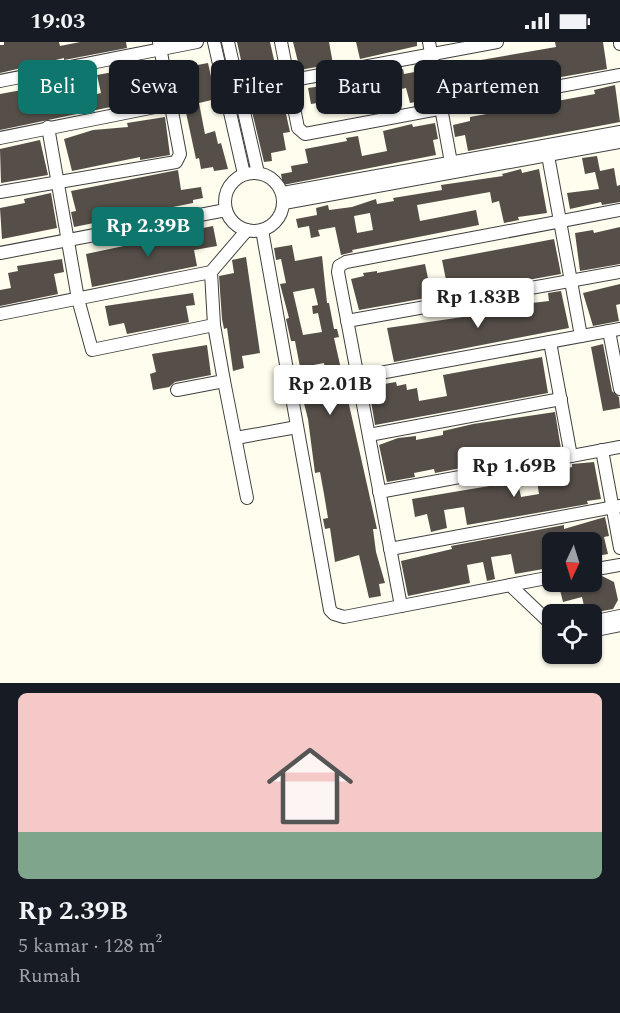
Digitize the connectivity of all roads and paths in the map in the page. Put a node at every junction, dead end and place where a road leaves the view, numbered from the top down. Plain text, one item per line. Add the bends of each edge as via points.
1 (197, 42) edge
2 (214, 42) edge
3 (228, 42) edge
4 (281, 42) edge
5 (497, 42) edge
6 (160, 46) edge
7 (430, 48) edge
8 (284, 60) edge
9 (620, 75) edge
10 (304, 77) edge
11 (0, 81) edge
12 (561, 86) edge
13 (117, 114) edge
14 (172, 114) edge
15 (295, 114) edge
16 (414, 114) edge
17 (442, 114) edge
18 (48, 127) junction
19 (620, 132) edge
20 (0, 138) edge
21 (620, 142) edge
22 (547, 150) junction
23 (452, 168) junction
24 (258, 173) junction
25 (244, 174) junction
26 (58, 182) junction
27 (0, 192) edge
28 (283, 198) junction
29 (226, 210) junction
30 (620, 210) edge
31 (560, 221) junction
32 (247, 230) junction
33 (262, 230) junction
34 (69, 240) junction
35 (0, 253) edge
36 (211, 272) junction
37 (620, 272) edge
38 (571, 281) junction
39 (78, 299) junction
40 (0, 314) edge
41 (348, 321) junction
42 (214, 326) junction
43 (614, 330) edge
44 (581, 336) junction
45 (550, 342) junction
46 (358, 377) junction
47 (224, 381) junction
48 (620, 388) edge
49 (177, 390) dead end
50 (561, 399) junction
51 (293, 428) junction
52 (369, 435) junction
53 (236, 438) junction
54 (620, 447) edge
55 (602, 450) junction
56 (571, 456) junction
57 (301, 492) dead end
58 (379, 492) junction
59 (247, 498) dead end
60 (616, 507) edge
61 (620, 548) edge
62 (390, 549) junction
63 (620, 565) edge
64 (602, 568) edge
65 (542, 579) edge
66 (516, 584) junction
67 (401, 606) junction
68 (542, 606) edge
69 (542, 614) edge
70 (620, 616) edge
71 (602, 620) edge
72 (620, 625) edge
73 (602, 629) edge

1 - 6 street
2 - 25 street
3 - 24 street
4 - 8 street
5 - 7 street
6 - 11 street
7 - 10 street
9 - 12 street
13 - 18 street
14 - 26 street via 180,154 177,162
15 - 16 street via 298,128 305,134
17 - 23 street
18 - 20 street
18 - 26 street
19 - 22 street
21 - 22 street
22 - 23 street
22 - 31 street
23 - 28 street
24 - 25 street
24 - 28 street via 273,179
25 - 29 street via 228,189
26 - 27 street
26 - 34 street
28 - 33 street via 277,220
29 - 32 street via 234,223
29 - 34 street
30 - 31 street
31 - 38 street
31 - 41 street via 346,262 338,272
32 - 33 street
32 - 36 street
33 - 51 street
34 - 35 street
34 - 39 street
36 - 39 street
36 - 42 street
37 - 38 street
38 - 41 street
38 - 44 street
39 - 40 street
39 - 42 street via 92,350
41 - 46 street
42 - 47 street
43 - 44 street
43 - 48 street
44 - 45 street
45 - 46 street
45 - 50 street
46 - 52 street
47 - 49 street
47 - 53 street
50 - 52 street
50 - 56 street
51 - 53 street
51 - 57 street
51 - 67 street via 330,610 345,616
52 - 58 street
53 - 59 street
54 - 55 street
55 - 56 street
55 - 60 street
56 - 58 street
58 - 62 street
60 - 61 street
60 - 62 street
62 - 67 street
63 - 64 street
65 - 66 street
66 - 67 street
66 - 68 street
66 - 69 street
70 - 71 street
72 - 73 street

